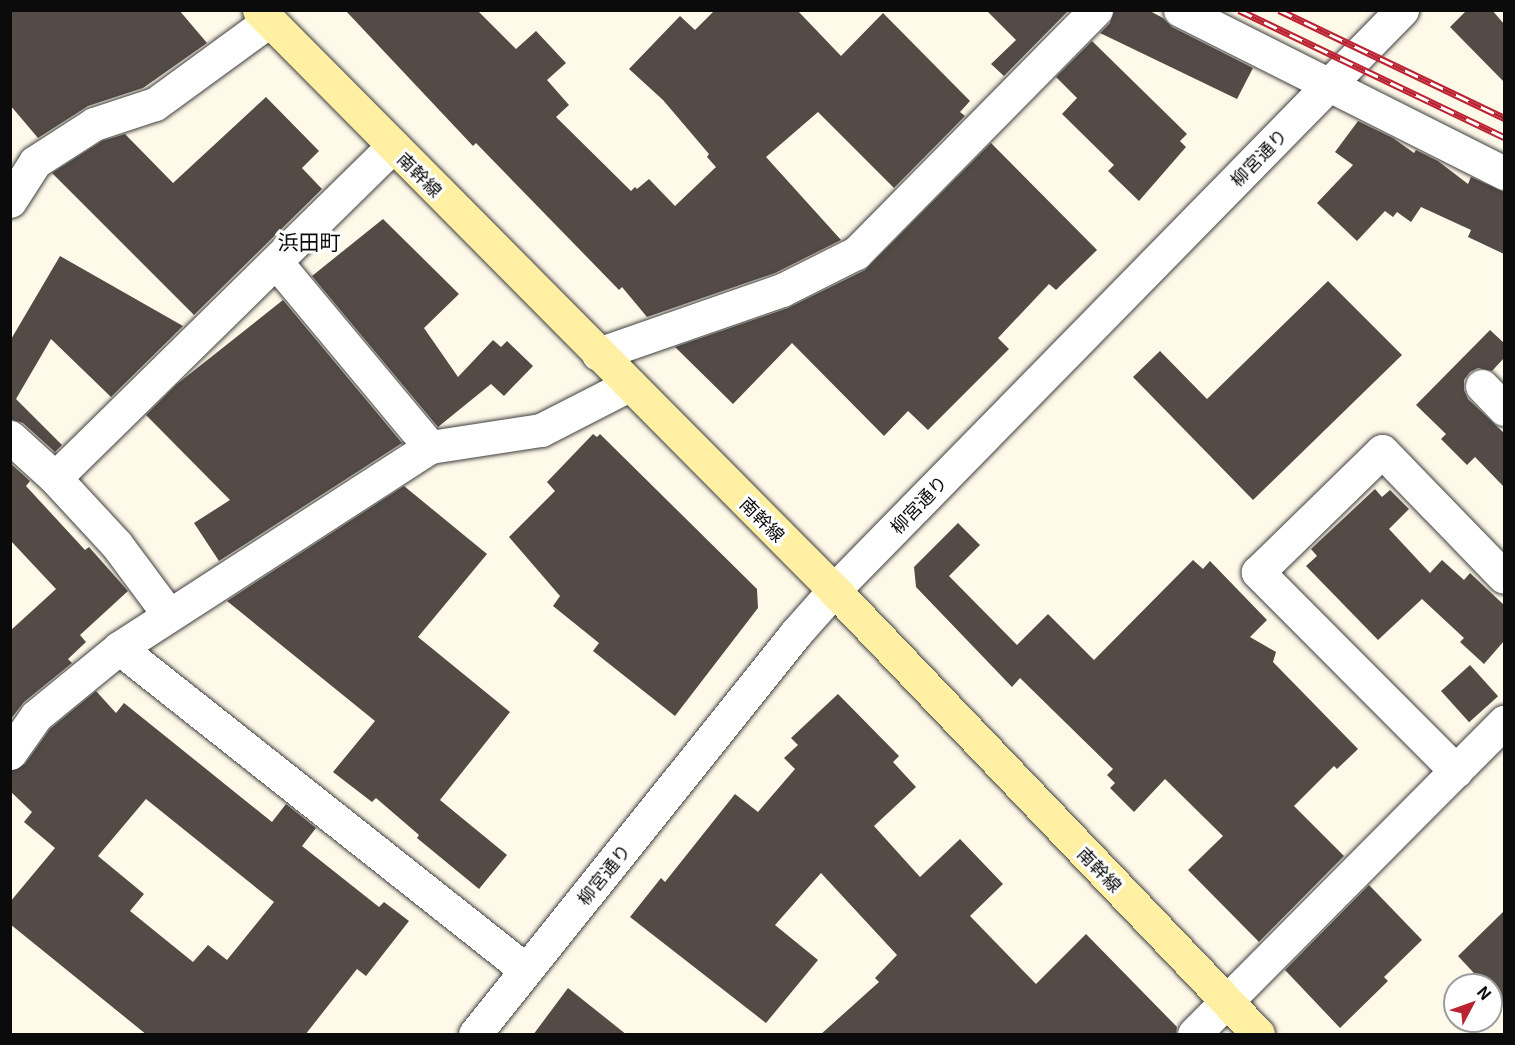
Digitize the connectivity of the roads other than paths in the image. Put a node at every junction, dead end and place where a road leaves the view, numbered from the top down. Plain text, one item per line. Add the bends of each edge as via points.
1 (1096, 10) edge
2 (1180, 10) edge
3 (1402, 10) edge
4 (264, 16) edge
5 (1329, 84) junction
6 (393, 146) junction
7 (1504, 173) edge
8 (10, 201) edge
9 (276, 262) junction
10 (598, 354) junction
11 (629, 385) junction
12 (10, 437) edge
13 (430, 447) junction
14 (55, 478) junction
15 (1504, 577) edge
16 (834, 590) junction
17 (169, 615) junction
18 (118, 648) junction
19 (1504, 722) edge
20 (10, 753) edge
21 (1456, 771) junction
22 (526, 970) junction
23 (1227, 1002) junction
24 (475, 1035) edge
25 (1194, 1035) edge
26 (1258, 1035) edge

1 - 10 street via 856,253 782,290
2 - 5 street
3 - 5 street, 柳宮通り
4 - 6 main road, 南幹線
4 - 8 street via 155,104 94,124 35,162
5 - 7 street
5 - 16 street, 柳宮通り
6 - 9 street
6 - 10 main road, 南幹線
9 - 13 street
9 - 14 street
10 - 11 main road, 南幹線
11 - 13 street via 541,429
11 - 16 main road, 南幹線
12 - 14 street
13 - 17 street
14 - 17 street via 117,545
15 - 21 street via 1382,452 1258,572
16 - 22 street, 柳宮通り
16 - 23 main road, 南幹線
17 - 18 street
18 - 20 street via 36,716
18 - 22 street
19 - 21 street
21 - 23 street
22 - 24 street, 柳宮通り
23 - 25 street
23 - 26 main road, 南幹線

